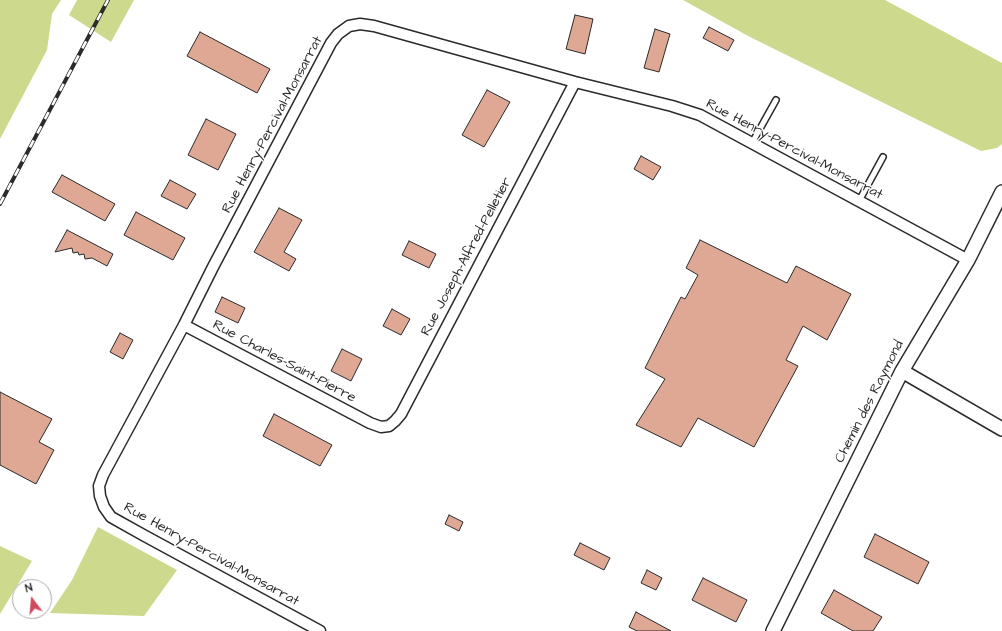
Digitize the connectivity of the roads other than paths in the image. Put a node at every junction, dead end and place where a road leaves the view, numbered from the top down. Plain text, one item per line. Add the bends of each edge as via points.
1 (575, 82) junction
2 (776, 100) dead end
3 (752, 143) junction
4 (883, 157) dead end
5 (1002, 192) edge
6 (859, 201) junction
7 (968, 260) junction
8 (184, 325) junction
9 (902, 371) junction
10 (370, 423) joint
11 (1002, 428) edge
12 (320, 631) edge
13 (774, 631) edge

1 - 3 street, Rue Henry-Percival-Monsarrat via 700,115
1 - 8 street, Rue Henry-Percival-Monsarrat via 374,26 348,26 331,43
1 - 10 street, Rue Joseph-Alfred-Pelletier via 401,414 389,426 381,427
2 - 3 lane
3 - 6 street, Rue Henry-Percival-Monsarrat
4 - 6 lane
5 - 7 street, Chemin des Raymond
6 - 7 street, Rue Henry-Percival-Monsarrat
7 - 9 street, Chemin des Raymond
8 - 10 street, Rue Charles-Saint-Pierre
8 - 12 street, Rue Henry-Percival-Monsarrat via 103,475 99,486 104,507 111,517
9 - 11 street
9 - 13 street, Chemin des Raymond

